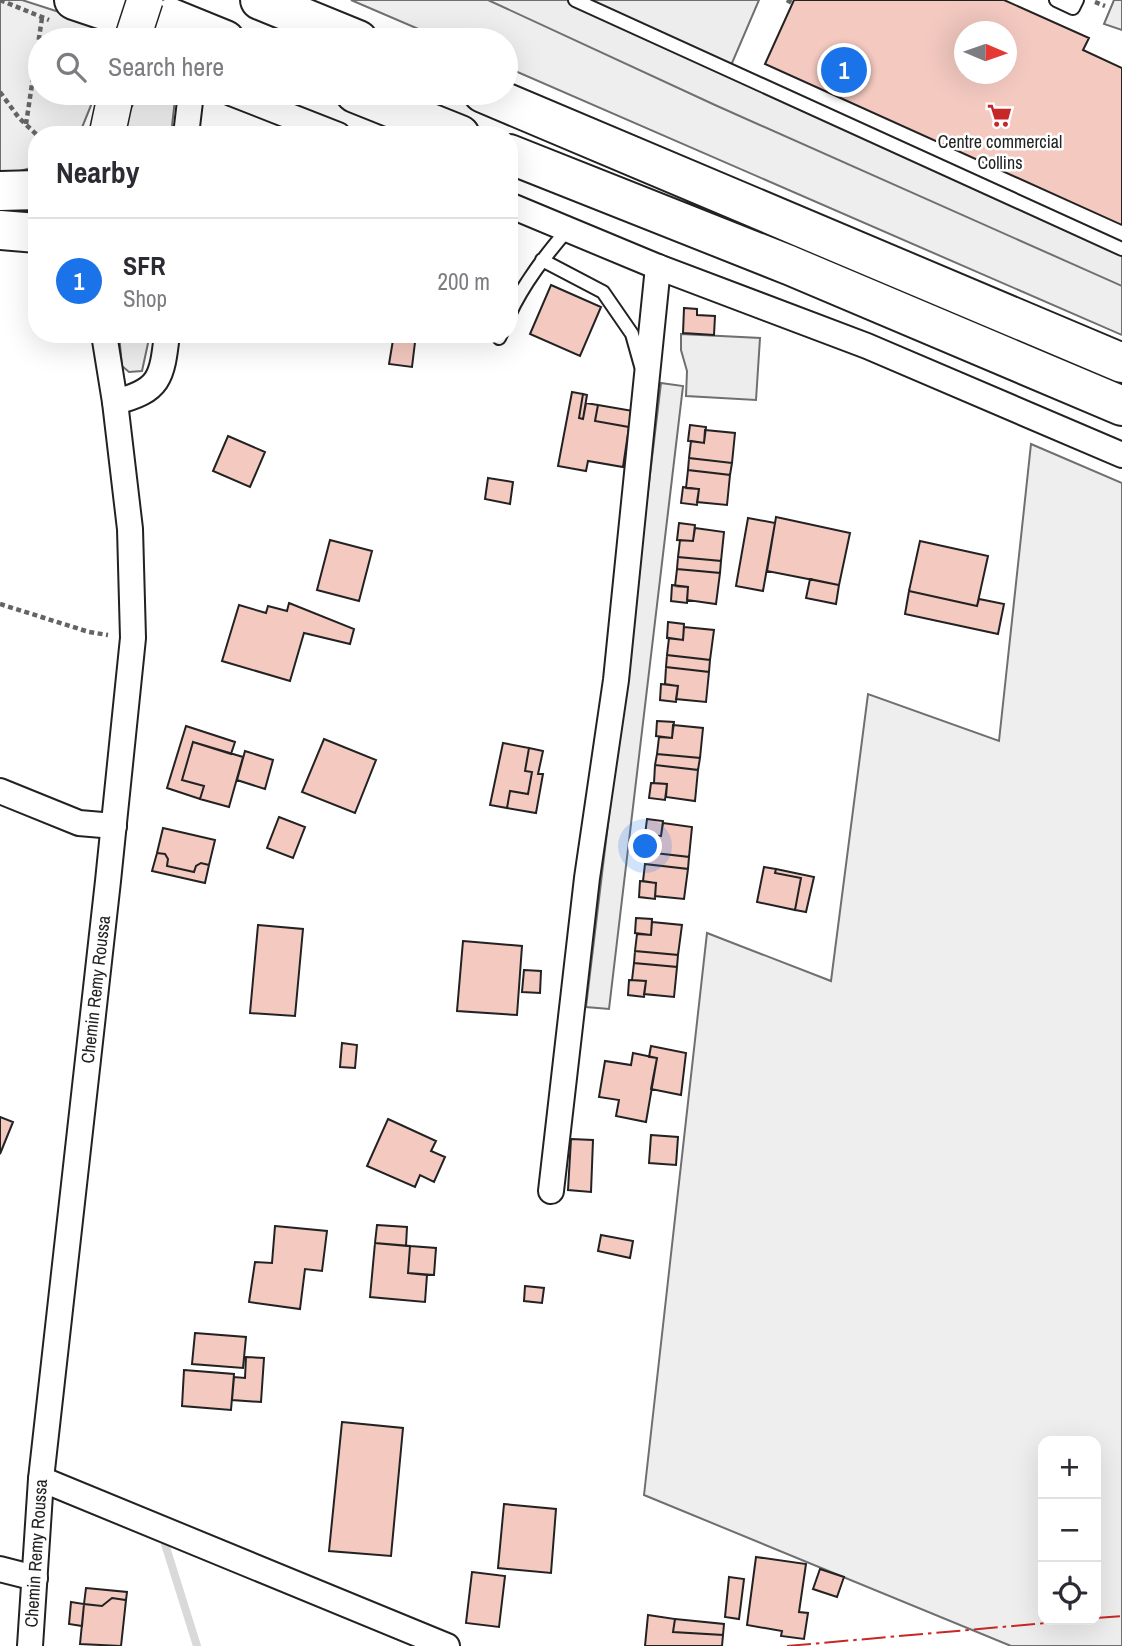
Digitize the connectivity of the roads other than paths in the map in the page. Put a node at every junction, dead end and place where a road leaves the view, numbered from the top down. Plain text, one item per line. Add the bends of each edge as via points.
1 (127, 0) edge
2 (145, 0) edge
3 (260, 0) edge
4 (302, 0) edge
5 (575, 0) edge
6 (1056, 0) edge
7 (1077, 0) edge
8 (58, 9) edge
9 (136, 28) edge
10 (141, 28) edge
11 (196, 28) edge
12 (329, 28) edge
13 (353, 28) edge
14 (113, 105) edge
15 (190, 105) edge
16 (262, 105) edge
17 (385, 105) edge
18 (511, 105) edge
19 (109, 126) edge
20 (187, 126) edge
21 (315, 126) edge
22 (438, 126) edge
23 (518, 158) edge
24 (28, 190) edge
25 (0, 191) edge
26 (518, 209) edge
27 (568, 229) junction
28 (0, 230) edge
29 (28, 232) edge
30 (1122, 250) edge
31 (542, 260) junction
32 (658, 267) junction
33 (518, 297) edge
34 (105, 343) edge
35 (165, 343) edge
36 (1122, 363) edge
37 (647, 389) junction
38 (115, 402) junction
39 (1122, 406) edge
40 (1122, 455) edge
41 (0, 792) edge
42 (114, 827) junction
43 (551, 1191) dead end
44 (41, 1479) junction
45 (0, 1569) edge
46 (35, 1578) junction
47 (30, 1646) edge
48 (447, 1646) edge

1 - 11 highway
2 - 9 main road, bridge
3 - 12 highway
4 - 13 highway
5 - 30 lane
6 - 7 lane via 1073,8
8 - 10 highway
14 - 19 main road
15 - 20 street
16 - 21 street
17 - 22 highway
18 - 36 highway
23 - 39 highway via 789,265
24 - 25 highway
26 - 27 street
27 - 31 lane
27 - 32 street
28 - 29 highway
31 - 33 lane
31 - 37 lane via 604,292 632,334
32 - 37 street
32 - 40 street via 867,346
34 - 38 street, Chemin Remy Roussa
35 - 38 street via 152,388
37 - 43 street via 616,680 587,878
38 - 42 street, Chemin Remy Roussa via 130,529 133,638
41 - 42 street via 79,823
42 - 44 street, Chemin Remy Roussa
44 - 46 street, Chemin Remy Roussa
44 - 48 street
45 - 46 street
46 - 47 street, Chemin Remy Roussa

